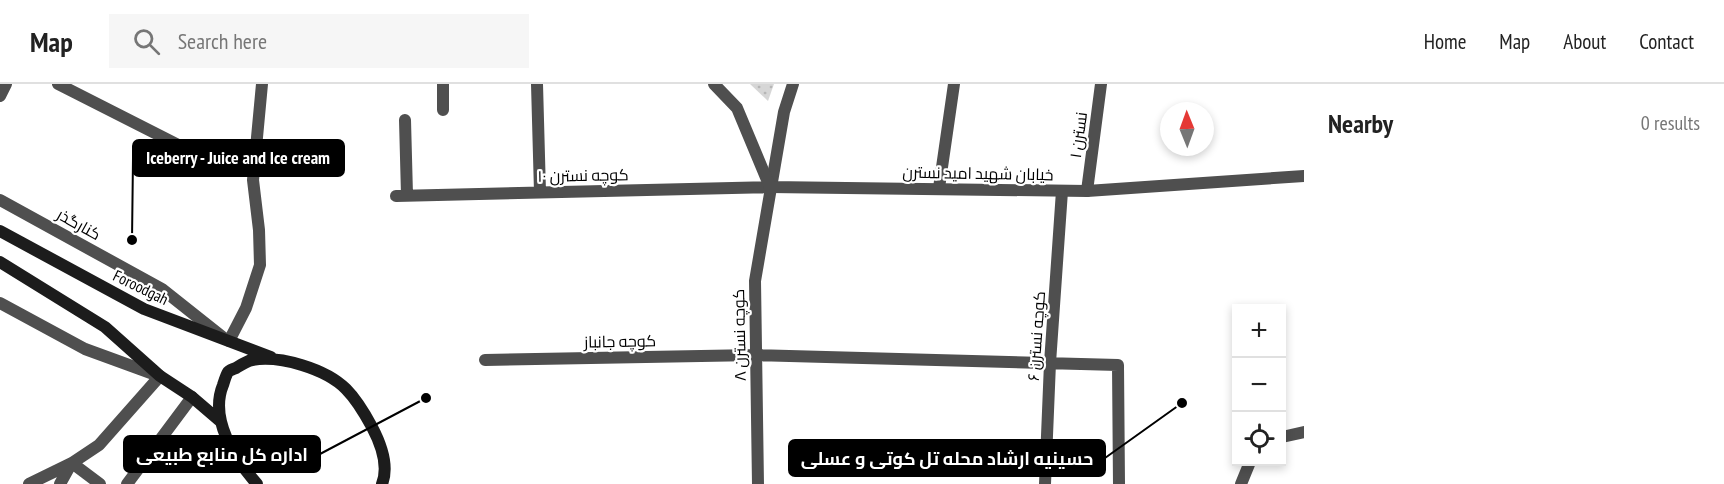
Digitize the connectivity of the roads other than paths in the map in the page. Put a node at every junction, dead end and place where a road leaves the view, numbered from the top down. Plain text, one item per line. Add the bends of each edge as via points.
1 (6, 84) edge
2 (57, 84) edge
3 (261, 84) edge
4 (442, 84) edge
5 (537, 84) edge
6 (714, 84) edge
7 (793, 84) edge
8 (954, 84) edge
9 (1101, 84) edge
10 (0, 96) edge
11 (443, 110) dead end
12 (405, 120) dead end
13 (206, 159) dead end
14 (1304, 176) edge
15 (770, 187) junction
16 (939, 188) junction
17 (1062, 191) junction
18 (1087, 191) junction
19 (540, 192) junction
20 (0, 200) edge
21 (0, 231) edge
22 (0, 262) edge
23 (0, 303) edge
24 (229, 341) junction
25 (756, 355) junction
26 (275, 359) junction
27 (485, 360) dead end
28 (1050, 363) junction
29 (160, 376) junction
30 (192, 397) junction
31 (220, 421) junction
32 (1304, 432) edge
33 (1286, 436) edge
34 (72, 463) junction
35 (1248, 466) edge
36 (384, 482) edge
37 (28, 484) edge
38 (60, 484) edge
39 (100, 484) edge
40 (127, 484) edge
41 (257, 484) edge
42 (758, 484) edge
43 (1045, 484) edge
44 (1119, 484) edge
45 (1241, 484) edge

1 - 10 street
2 - 13 street
3 - 24 street via 254,180 260,265 246,309
4 - 11 street
5 - 19 street
6 - 15 street via 737,108
7 - 15 street, کوچه نسترن ۸
8 - 16 street
9 - 18 street, نسترن ۱
12 - 19 street, کوچه نسترن ۱۰ via 402,196
14 - 18 street, خیابان شهید امید نسترن
15 - 16 street, خیابان شهید امید نسترن
15 - 19 street, کوچه نسترن ۱۰
15 - 25 street, کوچه نسترن ۸ via 754,281
16 - 17 street, خیابان شهید امید نسترن
17 - 18 street, خیابان شهید امید نسترن
17 - 28 street, کوچه نسترن ۶
20 - 24 street, کنارگذر via 162,289
21 - 24 main road, Foroodgah via 144,309
22 - 29 main road via 105,327
23 - 29 street via 85,349
24 - 26 main road, Foroodgah
25 - 27 street, کوچه جانباز
25 - 28 street, کوچه جانباز
25 - 42 street, کوچه نسترن ۸
26 - 31 main road via 250,360 228,372 218,396
26 - 36 main road, Foroodgah via 330,378 356,400 383,453
28 - 43 street, کوچه نسترن ۶
28 - 44 street, کوچه جانباز via 1118,365
29 - 30 main road
29 - 34 street via 99,445
30 - 31 main road
30 - 40 street
31 - 41 main road via 237,458
32 - 33 street
34 - 37 street
34 - 38 street
34 - 39 street
35 - 45 street

